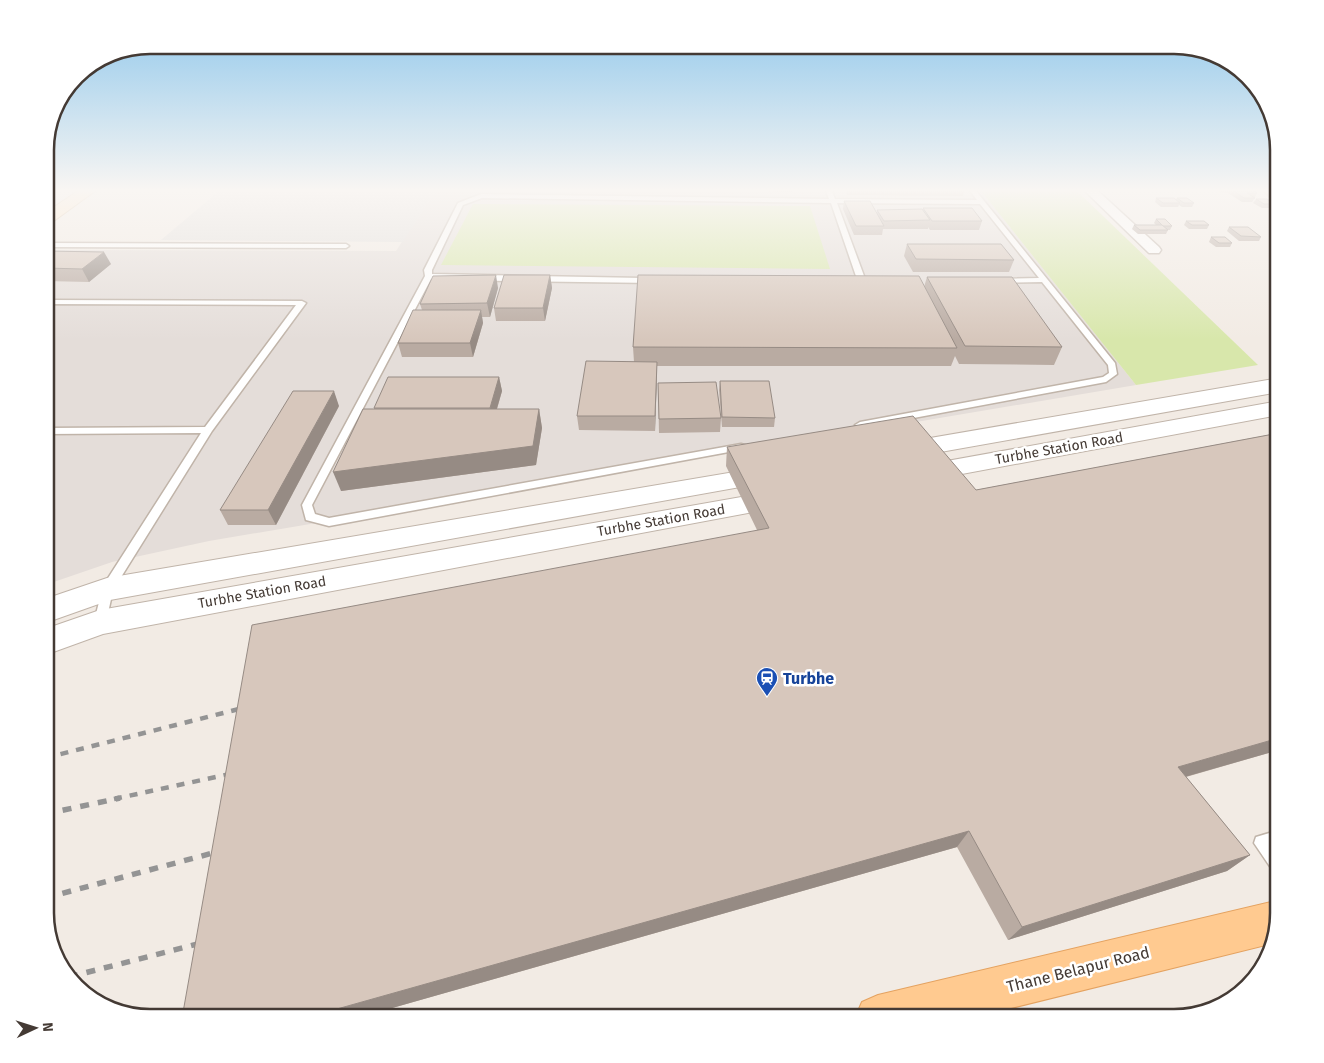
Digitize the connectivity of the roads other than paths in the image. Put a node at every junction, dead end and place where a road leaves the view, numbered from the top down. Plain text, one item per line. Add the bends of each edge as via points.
1 (442, 241) edge
2 (847, 241) edge
3 (1012, 241) edge
4 (1144, 241) edge
5 (54, 245) edge
6 (346, 246) dead end
7 (1154, 250) dead end
8 (429, 276) junction
9 (1043, 280) junction
10 (986, 282) edge
11 (863, 284) junction
12 (872, 284) edge
13 (54, 302) edge
14 (1270, 387) edge
15 (1165, 405) junction
16 (1270, 410) edge
17 (1190, 424) junction
18 (853, 426) edge
19 (208, 430) junction
20 (54, 431) edge
21 (746, 446) edge
22 (880, 455) edge
23 (791, 470) edge
24 (895, 478) edge
25 (807, 494) edge
26 (460, 528) junction
27 (462, 556) junction
28 (107, 589) junction
29 (54, 608) edge
30 (100, 622) junction
31 (54, 639) edge
32 (1270, 841) edge
33 (1270, 853) edge
34 (1269, 923) edge
35 (915, 1009) edge

1 - 8 lane via 428,270
2 - 11 lane
3 - 9 lane
4 - 7 street
5 - 6 lane
8 - 11 lane
8 - 21 lane via 307,505 310,517 329,522
9 - 10 lane
9 - 18 lane via 1112,365 1113,374 1106,379
11 - 12 lane
13 - 19 lane via 302,303
14 - 15 street, Turbhe Station Road
15 - 17 street
15 - 22 street, Turbhe Station Road
16 - 17 street, Turbhe Station Road
17 - 24 street, Turbhe Station Road
19 - 20 lane
19 - 28 lane
23 - 26 street, Turbhe Station Road
25 - 27 street, Turbhe Station Road
26 - 27 street
26 - 28 street, Turbhe Station Road
27 - 30 street, Turbhe Station Road
28 - 29 street, Turbhe Station Road
28 - 30 lane
30 - 31 street, Turbhe Station Road
32 - 33 lane via 1262,843
34 - 35 main road, Thane Belapur Road

